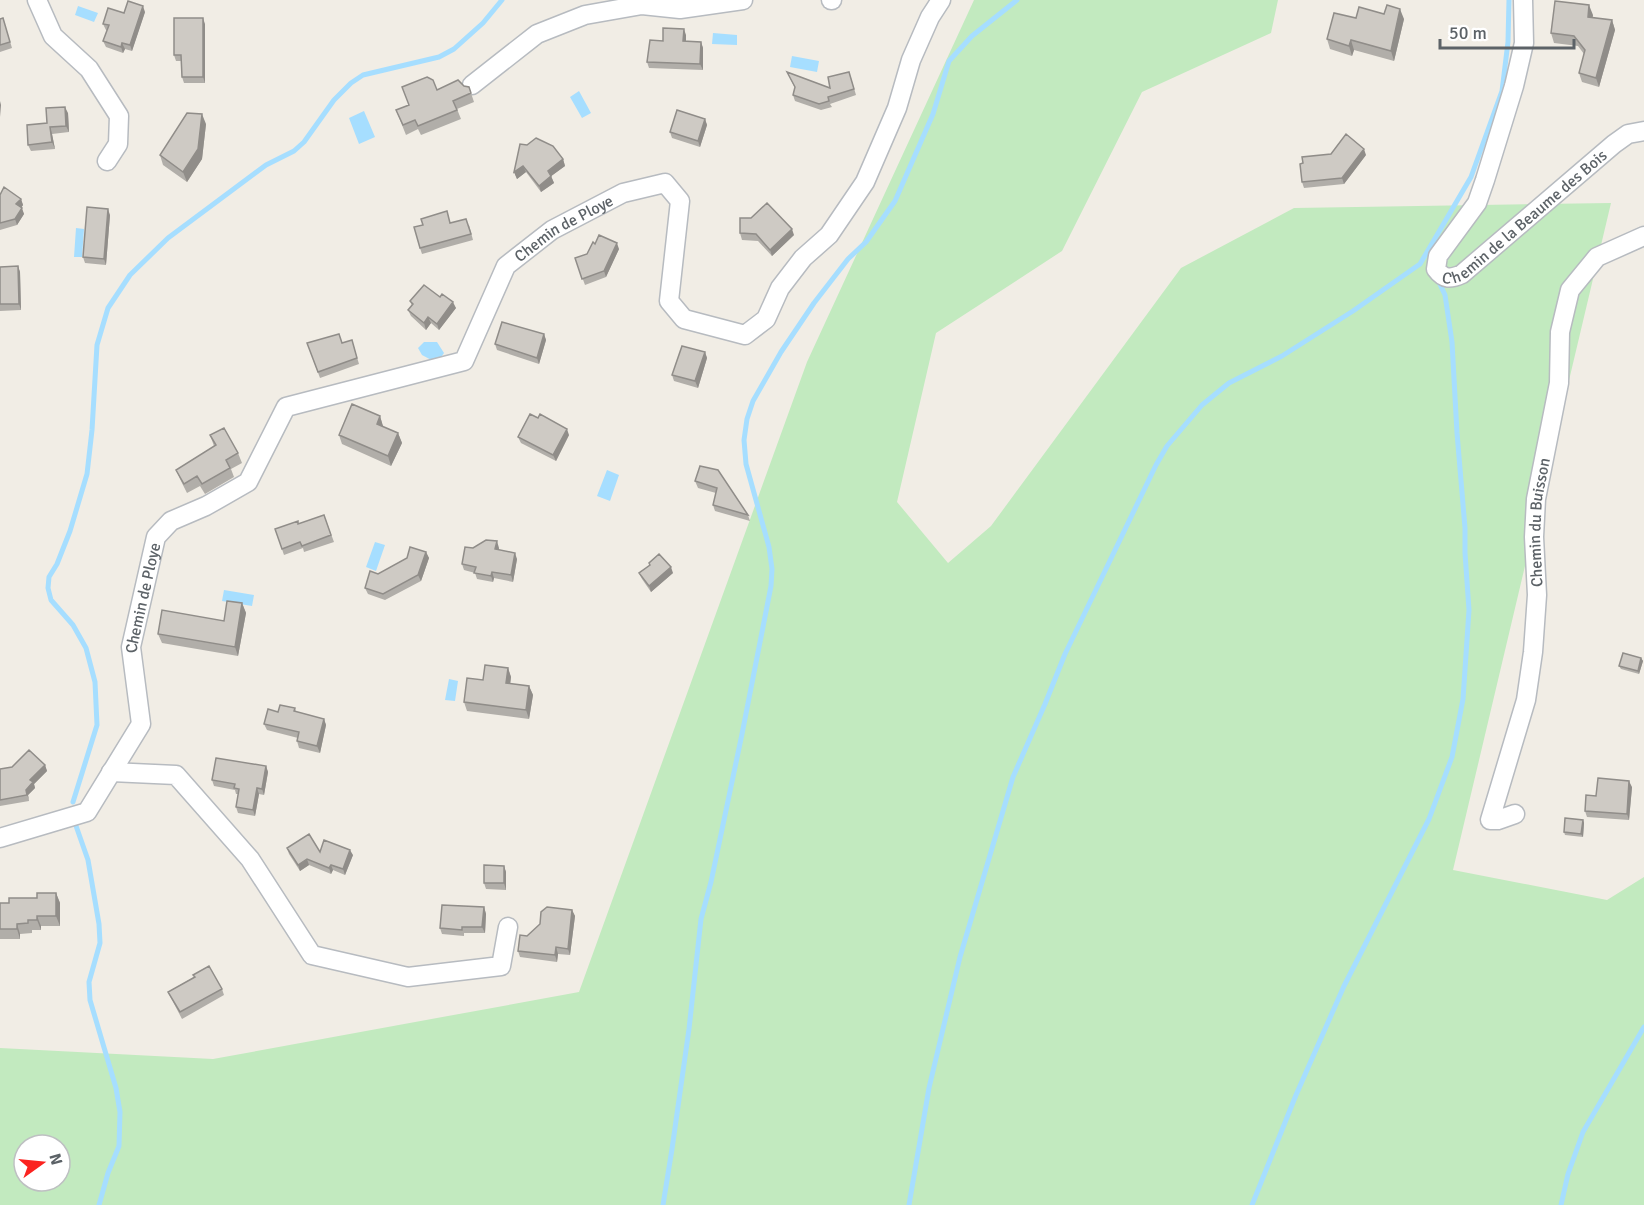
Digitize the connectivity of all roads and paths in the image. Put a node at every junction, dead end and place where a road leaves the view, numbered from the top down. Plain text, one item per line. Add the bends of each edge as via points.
1 (37, 0) edge
2 (743, 0) edge
3 (942, 0) edge
4 (1522, 0) edge
5 (472, 85) dead end
6 (1644, 131) edge
7 (107, 161) dead end
8 (1644, 236) edge
9 (111, 772) junction
10 (1515, 814) dead end
11 (0, 838) edge
12 (508, 927) dead end

1 - 7 street via 53,36 89,69 119,116 118,144
2 - 5 street via 680,9 642,5 585,15 537,34
3 - 9 street, Chemin de Ploye via 930,16 911,60 897,108 865,182 829,235 803,258 780,288 766,319 745,335 684,319 669,301 680,201 666,183 623,193 572,219 506,266 464,361 286,407 248,482 171,521 156,537 131,647 141,724
4 - 6 street, Chemin de la Beaume des Bois via 1524,43 1514,86 1477,203 1438,255 1436,269 1441,276 1451,279 1462,274 1614,144 1628,134
8 - 10 street, Chemin du Buisson via 1597,257 1570,290 1560,332 1559,383 1536,500 1533,652 1526,700 1490,820
9 - 11 street, Chemin de Ploye via 87,812
9 - 12 street via 176,775 250,859 312,956 408,977 501,966

